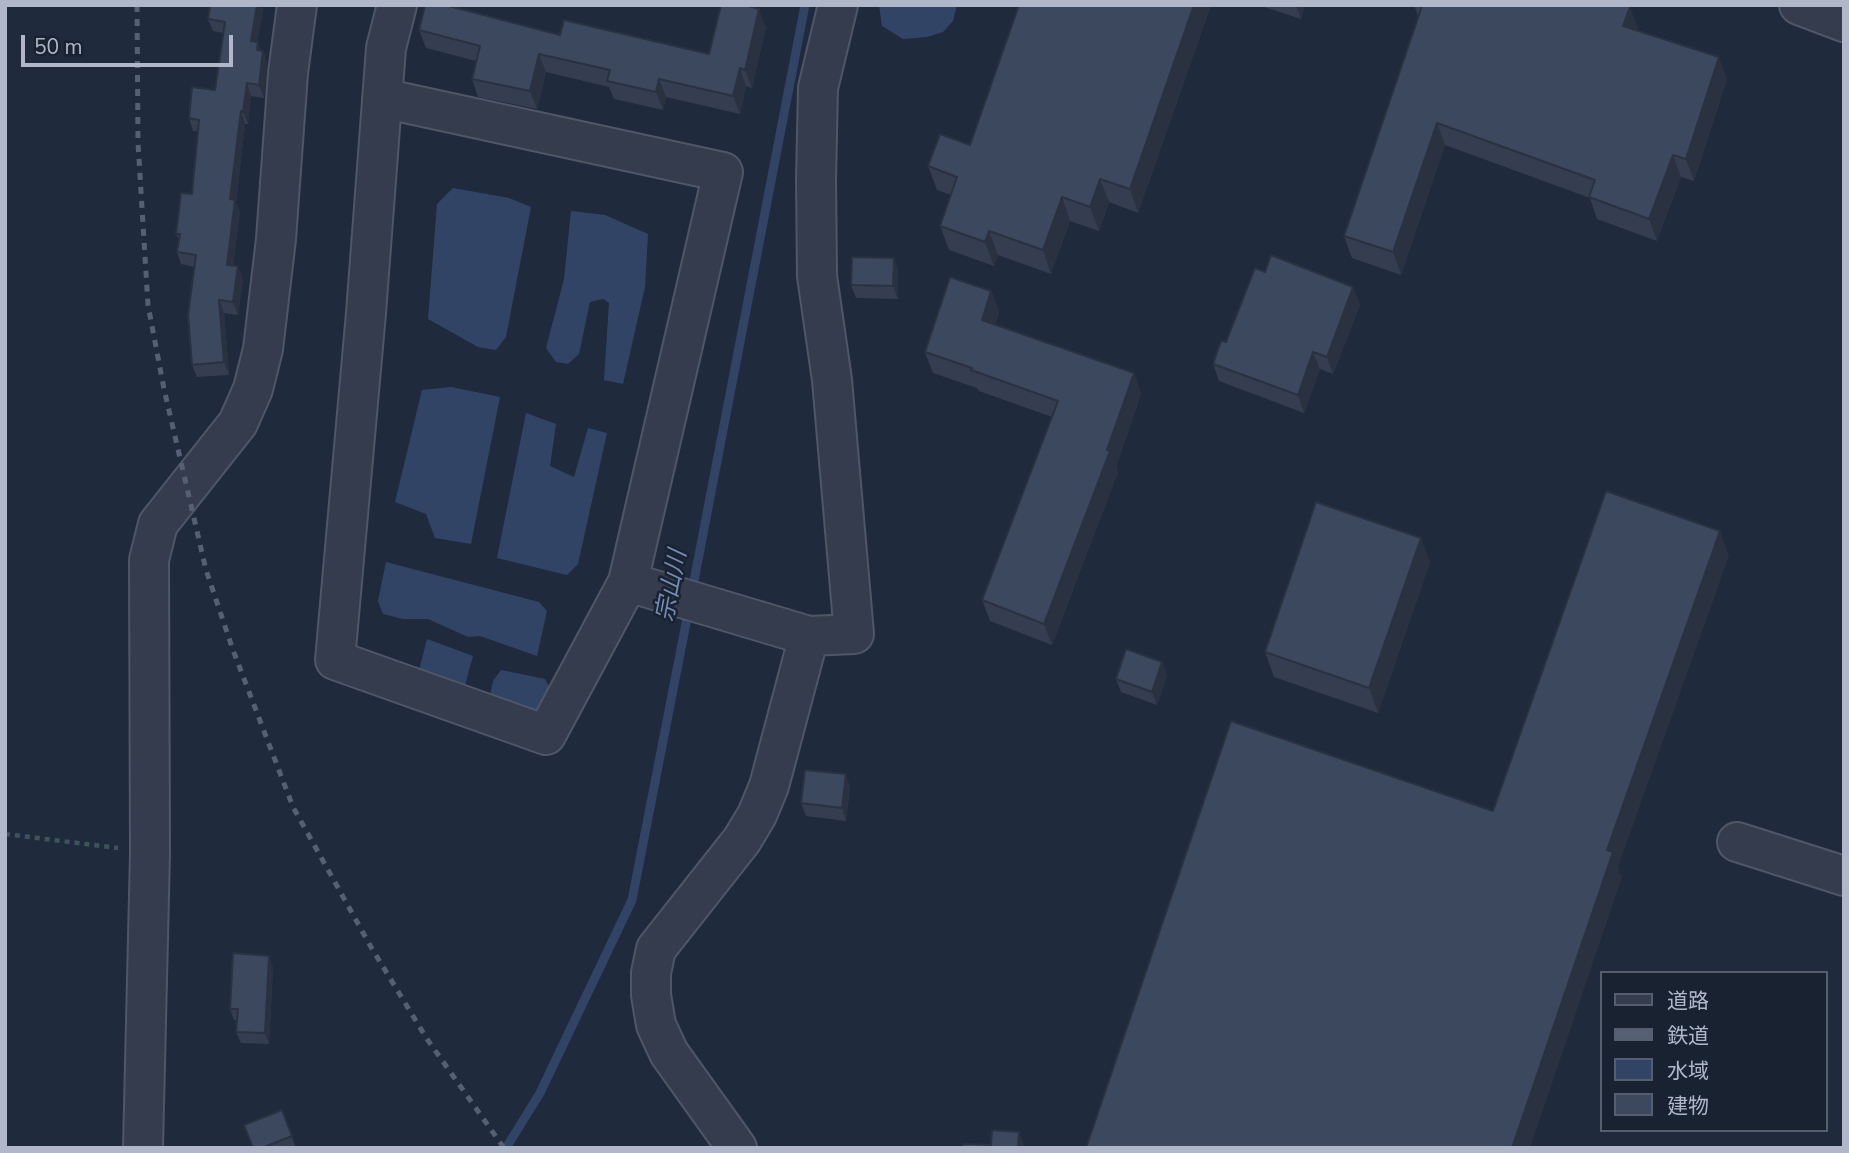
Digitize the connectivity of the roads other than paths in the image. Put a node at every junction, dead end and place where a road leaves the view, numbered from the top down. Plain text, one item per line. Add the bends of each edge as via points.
1 (297, 5) edge
2 (397, 5) edge
3 (838, 5) edge
4 (1804, 6) edge
5 (1844, 22) edge
6 (382, 98) junction
7 (628, 582) junction
8 (809, 636) junction
9 (1737, 842) dead end
10 (1844, 876) edge
11 (143, 1148) edge
12 (737, 1148) edge

1 - 11 street via 276,239 263,348 253,389 238,423 158,524 149,560 150,853
2 - 6 street via 386,48
3 - 8 street via 818,88 817,276 832,380 854,634
4 - 5 street
6 - 7 street via 723,172
6 - 7 street via 335,660 546,735
7 - 8 street
8 - 12 street via 757,816 656,949 652,973 656,1025 669,1053
9 - 10 street

